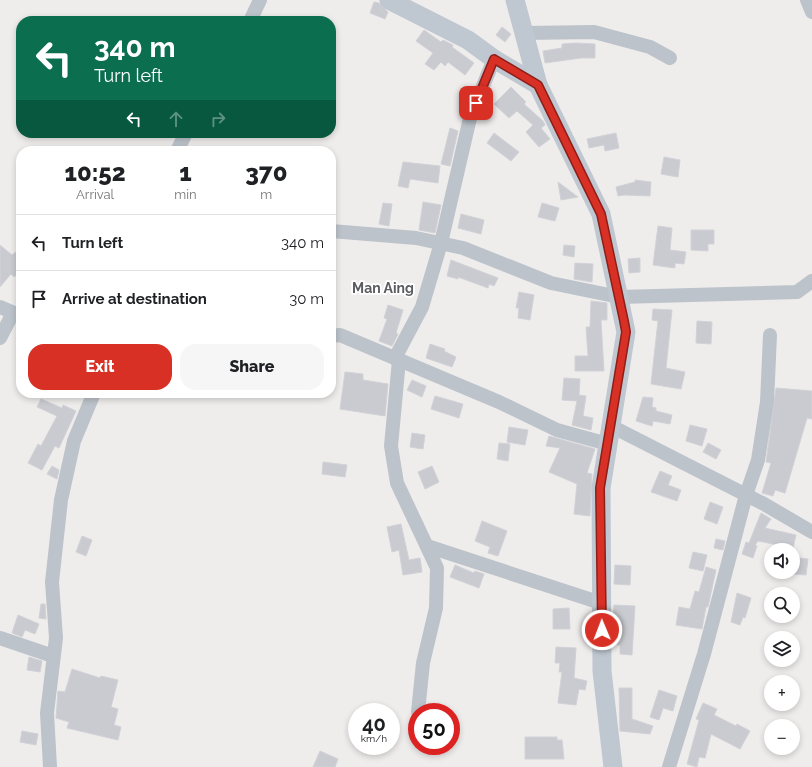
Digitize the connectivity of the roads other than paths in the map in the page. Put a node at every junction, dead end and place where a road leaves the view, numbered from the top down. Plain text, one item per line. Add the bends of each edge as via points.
1 (260, 0) edge
2 (389, 0) edge
3 (515, 0) edge
4 (807, 0) edge
5 (812, 12) edge
6 (252, 16) edge
7 (524, 33) junction
8 (670, 58) dead end
9 (494, 59) junction
10 (538, 85) junction
11 (336, 231) edge
12 (441, 243) junction
13 (812, 281) edge
14 (619, 297) junction
15 (0, 307) edge
16 (16, 314) edge
17 (16, 315) edge
18 (336, 335) edge
19 (770, 336) dead end
20 (0, 338) edge
21 (397, 359) junction
22 (92, 398) edge
23 (609, 435) junction
24 (746, 495) junction
25 (812, 532) edge
26 (427, 546) junction
27 (601, 603) junction
28 (0, 638) edge
29 (53, 656) junction
30 (419, 703) edge
31 (50, 767) edge
32 (613, 767) edge
33 (669, 767) edge

1 - 6 street
2 - 9 main road via 468,40
3 - 7 main road
4 - 5 street
7 - 8 street via 594,32 650,47
7 - 10 main road
9 - 10 main road
9 - 12 street via 470,118
10 - 14 main road via 601,214
11 - 12 street via 416,238
12 - 14 street via 463,248 551,283
12 - 21 street via 422,307
13 - 14 street via 797,292
14 - 23 main road via 626,332
15 - 16 street
17 - 20 street
18 - 21 street
19 - 24 street via 765,416 758,460
21 - 23 street via 499,402 556,430
21 - 26 street via 391,446 397,483
22 - 29 street via 74,441 61,500 52,582 56,638
23 - 24 street
23 - 27 main road via 600,488
24 - 25 street
24 - 33 street via 704,654
26 - 27 street
26 - 30 street via 437,568 436,608 423,663
27 - 32 main road via 602,671
28 - 29 street
29 - 31 street via 47,713

